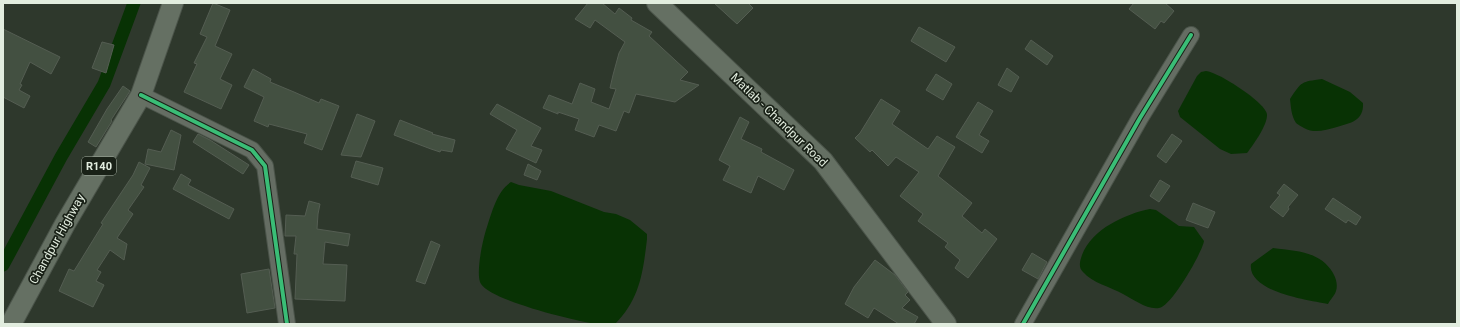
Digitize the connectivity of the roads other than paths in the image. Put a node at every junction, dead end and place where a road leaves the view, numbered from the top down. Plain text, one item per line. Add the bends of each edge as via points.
1 (173, 3) edge
2 (657, 3) edge
3 (1190, 34) dead end
4 (142, 95) junction
5 (11, 324) edge
6 (287, 324) edge
7 (946, 324) edge
8 (1023, 324) edge

1 - 4 main road, Chandpur Highway / R140
2 - 7 main road, Matlab - Chandpur Road via 823,161
3 - 8 street
4 - 5 main road, Chandpur Highway / R140 via 65,224
4 - 6 street via 252,150 265,166

